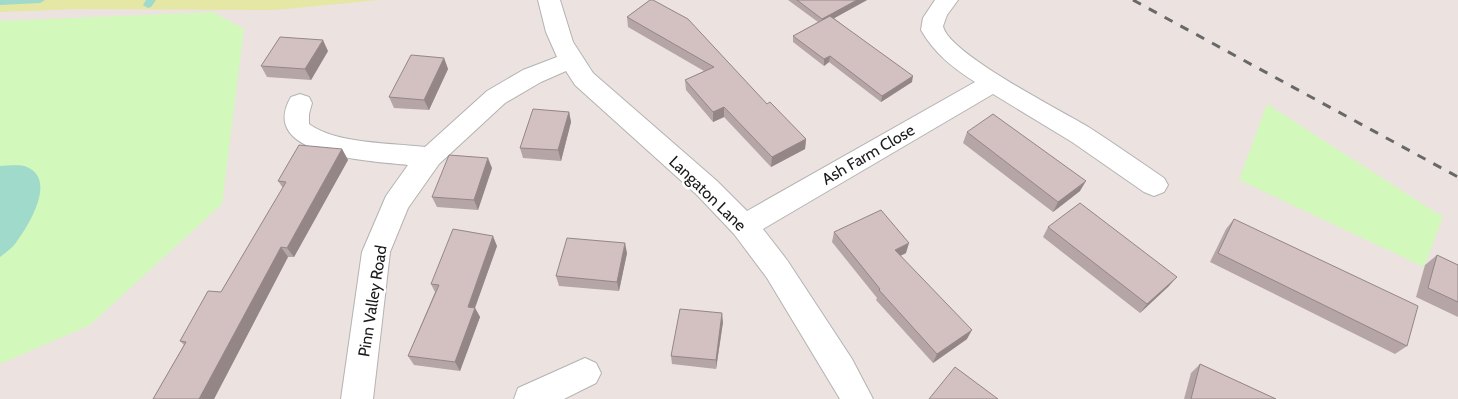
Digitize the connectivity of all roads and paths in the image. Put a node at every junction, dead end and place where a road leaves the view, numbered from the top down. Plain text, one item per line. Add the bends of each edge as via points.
1 (548, 0) edge
2 (947, 0) edge
3 (570, 61) junction
4 (993, 83) junction
5 (300, 102) dead end
6 (430, 157) junction
7 (1154, 184) dead end
8 (744, 226) junction
9 (586, 373) dead end
10 (357, 399) edge
11 (530, 399) edge
12 (857, 399) edge

1 - 3 street, Langaton Lane via 554,27
2 - 4 street via 934,18 931,27 934,36 960,61
3 - 6 street, Pinn Valley Road via 532,76 496,97
3 - 8 street, Langaton Lane via 584,79 707,188
4 - 7 street via 1081,135
4 - 8 street, Ash Farm Close
5 - 6 street via 296,112 297,124 306,134 341,146
6 - 10 street, Pinn Valley Road via 396,204 376,252
8 - 12 street, Langaton Lane via 777,268
9 - 11 street

